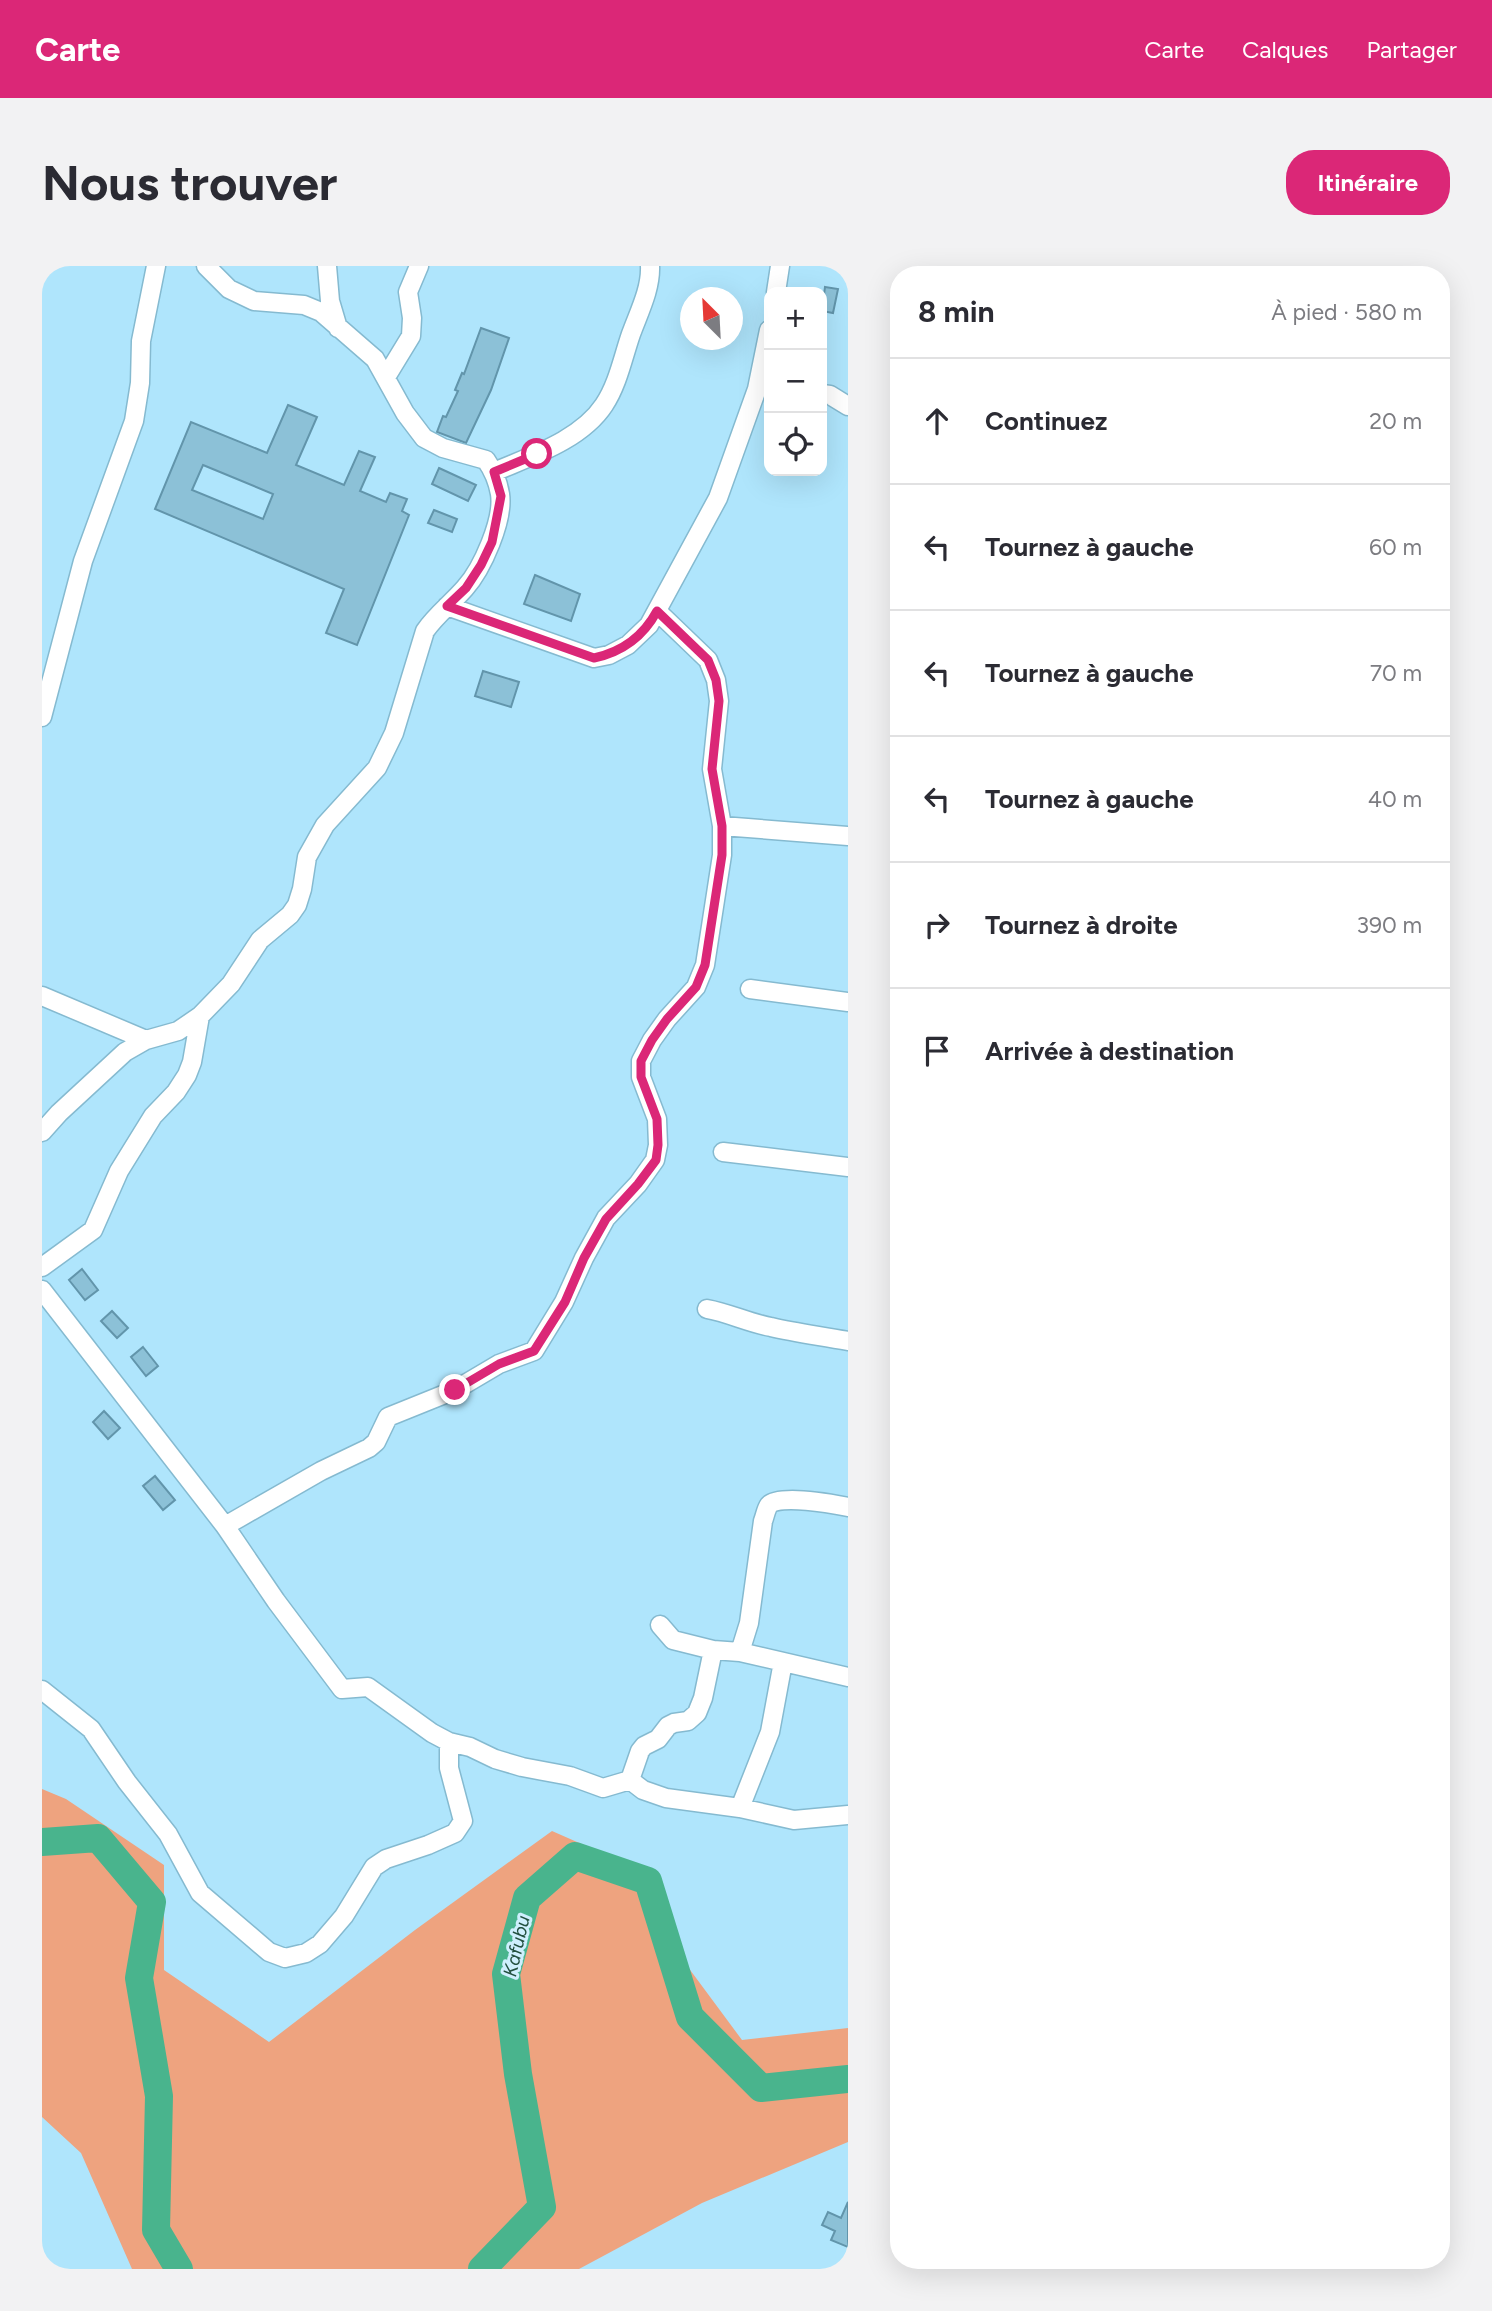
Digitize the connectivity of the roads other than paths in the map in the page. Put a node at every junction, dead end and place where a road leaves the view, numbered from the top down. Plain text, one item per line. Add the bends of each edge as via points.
1 (156, 266) edge
2 (206, 266) edge
3 (327, 266) edge
4 (419, 266) edge
5 (650, 266) edge
6 (780, 266) edge
7 (777, 287) edge
8 (338, 328) junction
9 (767, 350) edge
10 (386, 377) junction
11 (763, 391) edge
12 (827, 395) edge
13 (848, 406) edge
14 (494, 472) junction
15 (447, 606) junction
16 (657, 611) junction
17 (42, 717) edge
18 (722, 826) junction
19 (848, 836) edge
20 (750, 989) dead end
21 (42, 996) edge
22 (848, 1002) edge
23 (200, 1016) junction
24 (146, 1040) junction
25 (42, 1132) edge
26 (723, 1152) dead end
27 (848, 1167) edge
28 (42, 1267) edge
29 (42, 1290) edge
30 (707, 1309) dead end
31 (848, 1341) edge
32 (848, 1507) edge
33 (225, 1526) junction
34 (660, 1625) dead end
35 (713, 1650) junction
36 (740, 1652) junction
37 (783, 1662) junction
38 (848, 1676) edge
39 (42, 1690) edge
40 (449, 1742) junction
41 (630, 1780) junction
42 (740, 1808) junction
43 (848, 1815) edge

1 - 17 street via 141,341 134,421 83,561
2 - 8 street via 229,289 254,302 304,305 321,312
3 - 8 street
4 - 10 street via 408,292 411,335
5 - 14 street via 648,286 614,386 594,418 567,438
6 - 7 street
8 - 10 street via 375,359
9 - 11 street
10 - 14 street via 424,438 486,460
11 - 16 street via 718,498
12 - 13 street
14 - 15 street via 501,496 492,542 466,588
15 - 16 street via 594,658 628,645
15 - 23 street via 425,631 394,733 377,768 325,825 307,857 297,905 260,940 231,984
16 - 18 street via 708,660 716,680 719,701 712,769
18 - 19 street
18 - 33 street via 722,855 705,965 696,987 667,1019 641,1061 641,1077 657,1119 656,1160 606,1219 540,1344 455,1390 388,1417 369,1448
20 - 22 street
21 - 24 street
23 - 24 street via 178,1031
23 - 28 street via 187,1076 153,1116 119,1171 93,1230
24 - 25 street via 125,1052
26 - 27 street
29 - 33 street
30 - 31 street
32 - 36 street via 791,1500 776,1500 768,1506
33 - 40 street via 342,1689 368,1687
34 - 35 street via 673,1640
35 - 36 street
35 - 41 street via 697,1713 688,1721 668,1726 658,1739 644,1746
36 - 37 street
37 - 38 street
37 - 42 street via 769,1732
39 - 40 street via 98,1738 168,1834 200,1893 269,1952 285,1958 320,1944 344,1916 374,1867 460,1828 463,1821 449,1768
40 - 41 street via 603,1788
41 - 42 street via 666,1798
42 - 43 street via 794,1820

